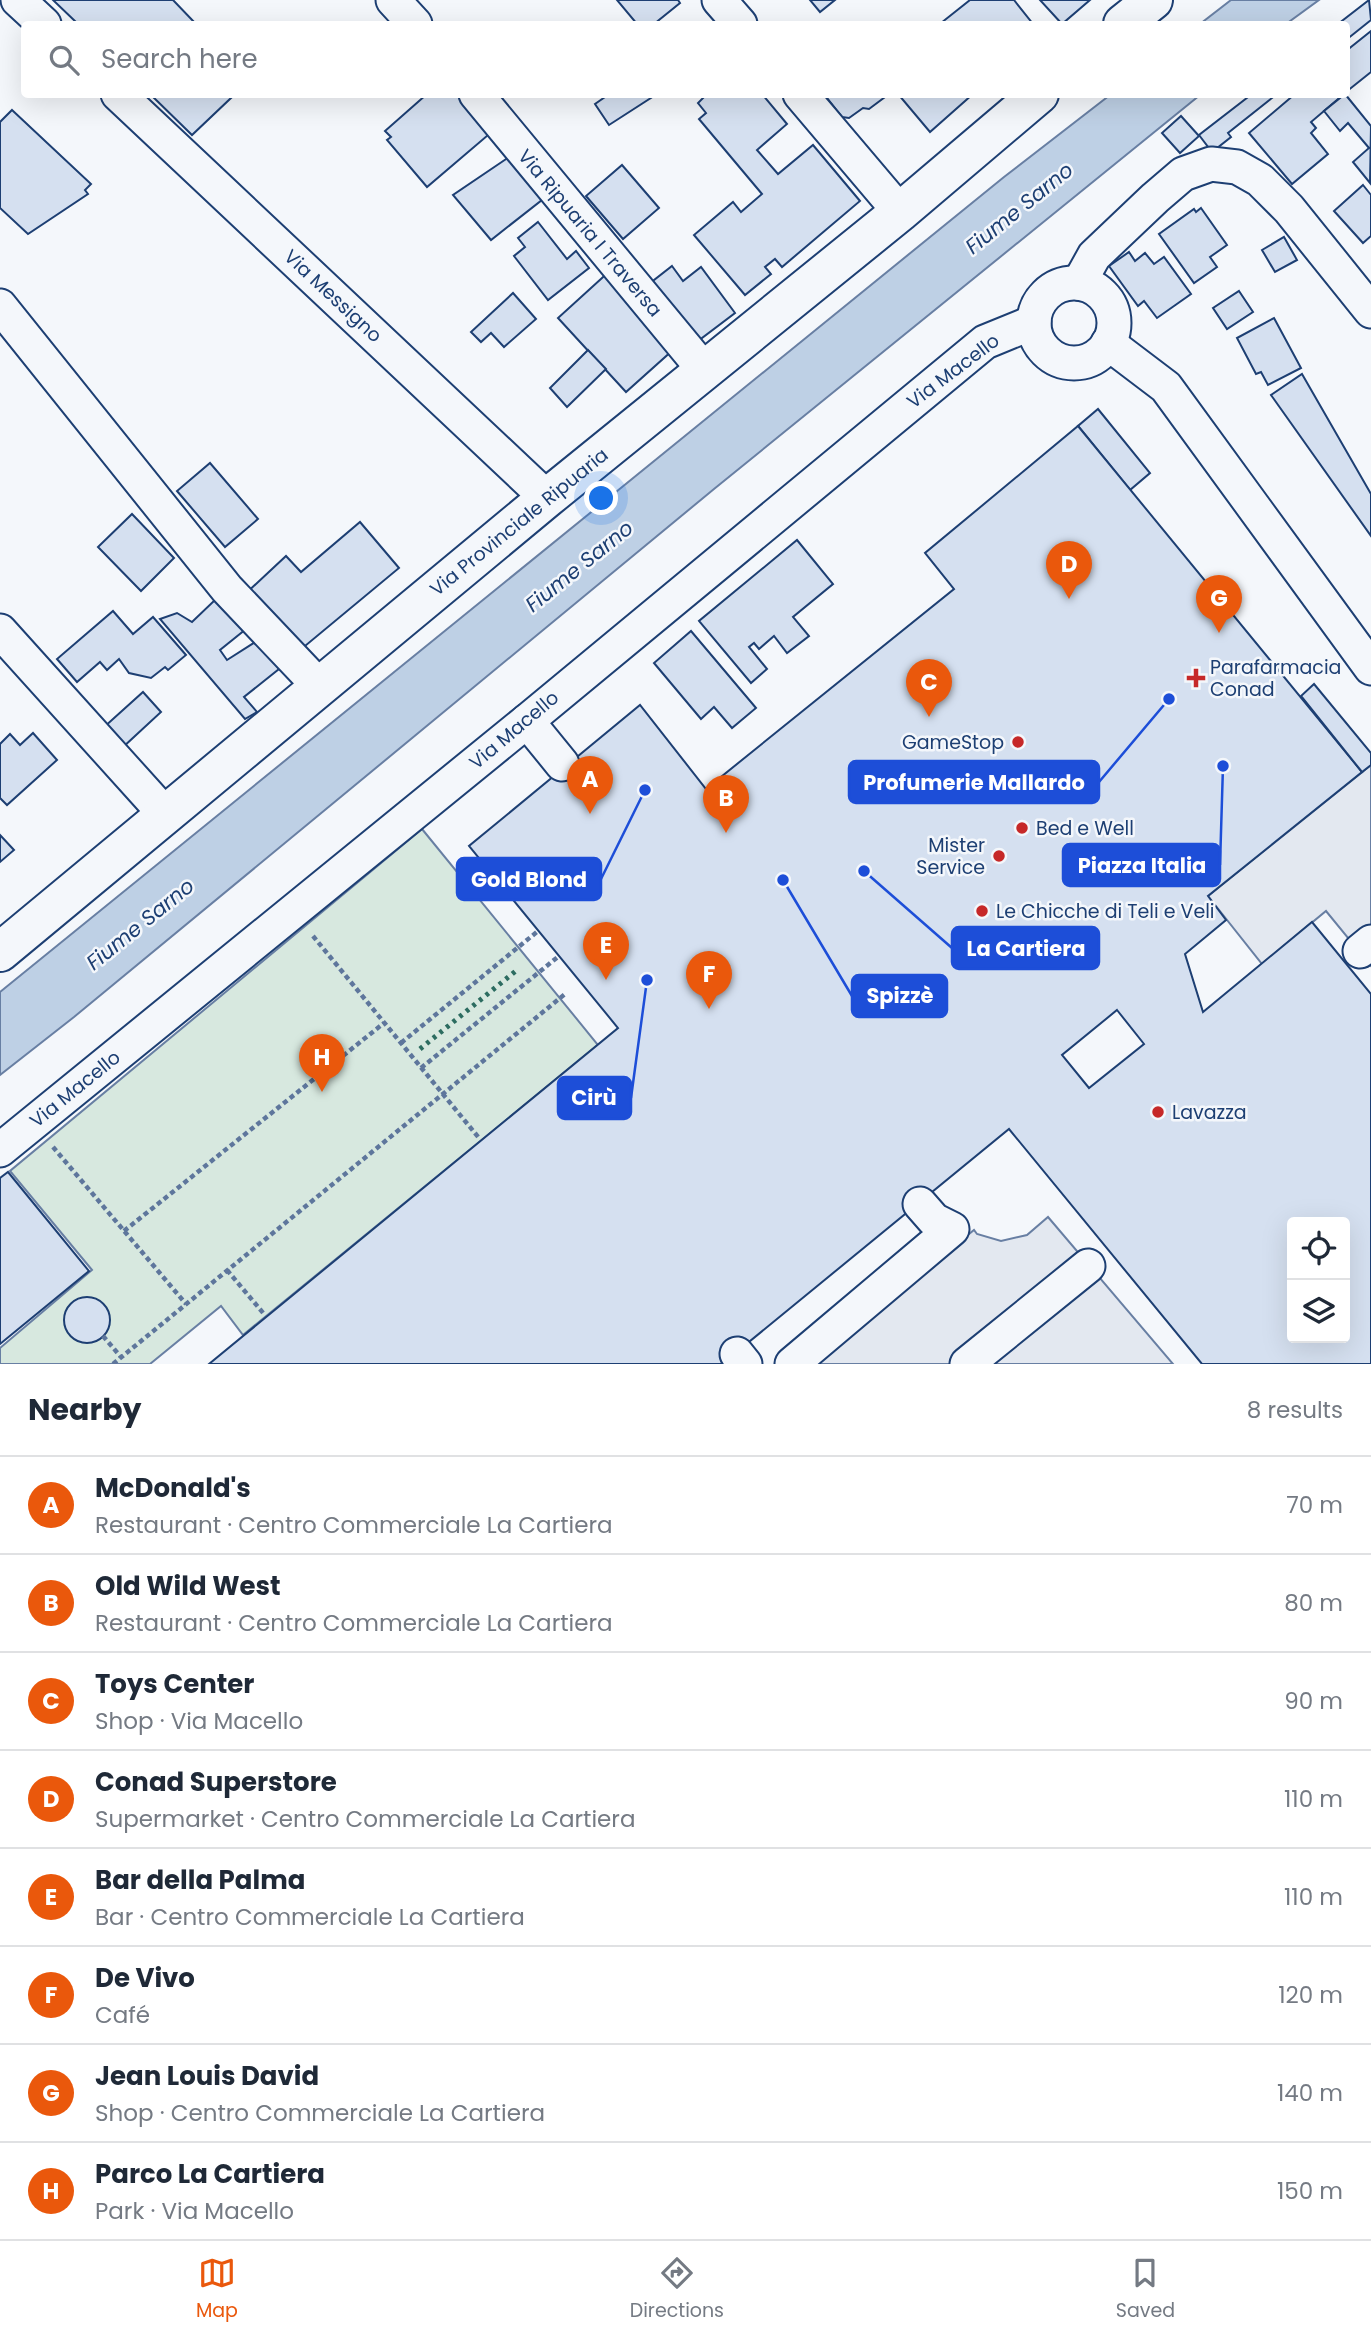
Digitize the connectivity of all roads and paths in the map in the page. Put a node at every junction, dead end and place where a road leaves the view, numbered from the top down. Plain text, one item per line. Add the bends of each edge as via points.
1 (18, 0) edge
2 (393, 0) edge
3 (719, 0) edge
4 (41, 21) edge
5 (412, 21) edge
6 (737, 21) edge
7 (122, 98) edge
8 (479, 98) edge
9 (803, 98) edge
10 (1034, 98) edge
11 (900, 212) junction
12 (1079, 283) junction
13 (0, 306) edge
14 (1371, 311) edge
15 (1034, 322) junction
16 (1108, 343) junction
17 (705, 370) junction
18 (547, 498) junction
19 (0, 631) edge
20 (1371, 668) edge
21 (320, 687) junction
22 (527, 721) junction
23 (562, 764) dead end
24 (165, 814) junction
25 (292, 912) junction
26 (538, 930) dead end
27 (0, 952) edge
28 (559, 956) dead end
29 (565, 994) dead end
30 (384, 1023) junction
31 (401, 1043) junction
32 (421, 1068) junction
33 (443, 1094) junction
34 (32, 1124) junction
35 (479, 1138) dead end
36 (0, 1150) edge
37 (920, 1204) dead end
38 (124, 1231) junction
39 (1088, 1266) dead end
40 (227, 1270) junction
41 (186, 1304) junction
42 (264, 1314) dead end
43 (103, 1336) dead end
44 (121, 1357) junction
45 (113, 1364) edge
46 (792, 1364) edge
47 (967, 1364) edge

1 - 4 street
2 - 5 street
3 - 6 street
7 - 18 street, Via Messigno
8 - 17 street, Via Ripuaria I Traversa
9 - 11 street
10 - 11 main road, Via Provinciale Ripuaria
11 - 17 main road, Via Provinciale Ripuaria
12 - 14 street via 1094,256 1155,198 1183,174 1210,164 1237,167 1260,180
12 - 15 street via 1053,288 1036,309
12 - 16 street via 1093,287 1110,306 1114,319
13 - 21 street via 227,589
15 - 16 street via 1042,347 1063,362 1089,360
15 - 22 street, Via Macello via 985,342
16 - 20 street via 1166,387
17 - 18 main road, Via Provinciale Ripuaria
18 - 21 main road, Via Provinciale Ripuaria
19 - 24 street
21 - 24 main road, Via Provinciale Ripuaria
22 - 23 street
22 - 25 street, Via Macello
24 - 27 main road, Via Provinciale Ripuaria
25 - 30 path
25 - 34 street, Via Macello
26 - 31 path
28 - 32 path
29 - 33 path
30 - 31 path
30 - 38 path
31 - 32 path
32 - 33 path
33 - 35 path
33 - 40 path
34 - 36 street, Via Macello
34 - 38 path
37 - 46 street via 934,1220 953,1229
38 - 41 path
39 - 47 street
40 - 41 path
40 - 42 path
41 - 44 path
43 - 44 path
44 - 45 path

